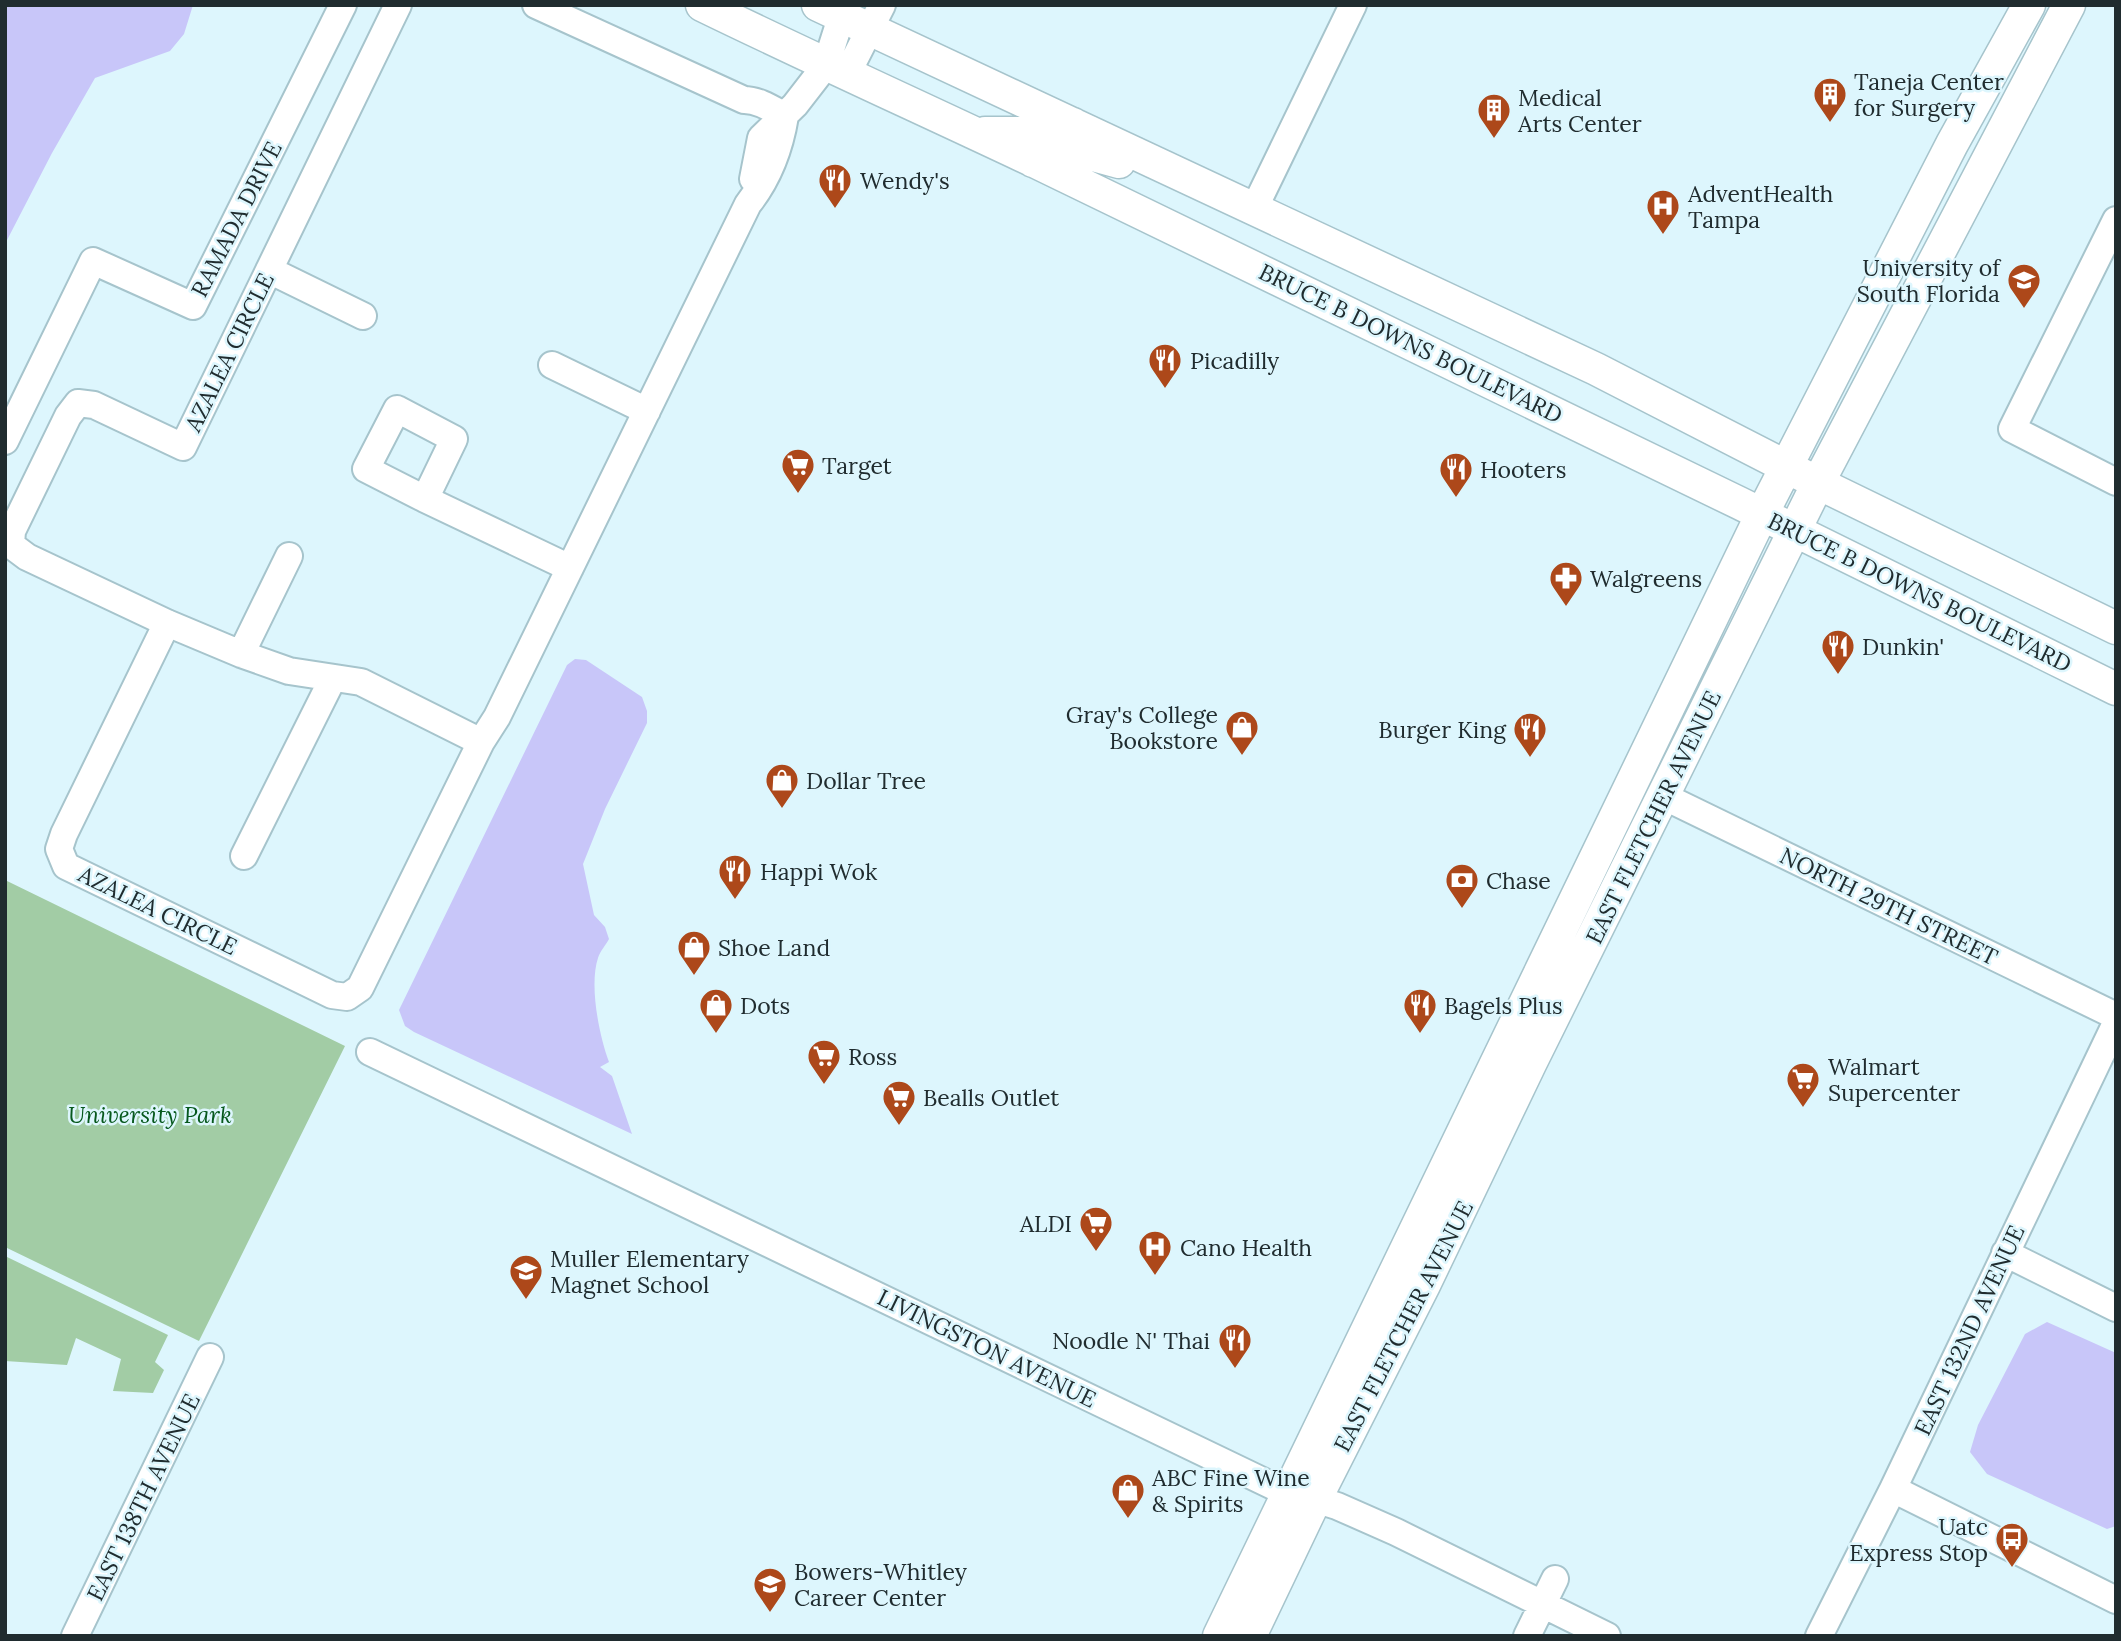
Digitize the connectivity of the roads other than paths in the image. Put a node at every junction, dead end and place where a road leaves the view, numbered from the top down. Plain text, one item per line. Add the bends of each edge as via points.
1 (343, 5) edge
2 (398, 5) edge
3 (536, 5) edge
4 (702, 5) edge
5 (1353, 5) edge
6 (2029, 5) edge
7 (2070, 5) edge
8 (835, 9) edge
9 (876, 17) edge
10 (836, 70) junction
11 (744, 100) junction
12 (785, 116) junction
13 (1073, 124) junction
14 (973, 133) junction
15 (761, 138) junction
16 (1033, 161) junction
17 (1205, 186) junction
18 (748, 204) junction
19 (1254, 209) junction
20 (2116, 220) edge
21 (269, 270) junction
22 (363, 316) dead end
23 (552, 365) dead end
24 (648, 411) junction
25 (5, 441) edge
26 (1786, 466) junction
27 (2116, 482) edge
28 (1818, 483) junction
29 (425, 499) dead end
30 (1762, 513) junction
31 (1795, 531) junction
32 (289, 556) dead end
33 (570, 568) junction
34 (167, 623) junction
35 (2116, 628) edge
36 (241, 654) junction
37 (333, 678) junction
38 (2116, 689) edge
39 (481, 742) junction
40 (1663, 796) junction
41 (244, 856) dead end
42 (1583, 884) junction
43 (2116, 1016) edge
44 (2116, 1023) edge
45 (370, 1052) dead end
46 (1530, 1065) junction
47 (2005, 1253) junction
48 (2116, 1308) edge
49 (210, 1357) dead end
50 (1893, 1489) junction
51 (1303, 1495) junction
52 (1555, 1579) dead end
53 (2116, 1600) edge
54 (1543, 1604) junction
55 (75, 1636) edge
56 (1219, 1636) edge
57 (1251, 1636) edge
58 (1527, 1636) edge
59 (1606, 1636) edge
60 (1819, 1636) edge

1 - 25 street, RAMADA DRIVE via 193,306 93,261
2 - 21 street, AZALEA CIRCLE
3 - 11 street
4 - 10 main road, BRUCE B DOWNS BOULEVARD
5 - 19 street
6 - 26 main road, EAST FLETCHER AVENUE
7 - 28 main road, EAST FLETCHER AVENUE
8 - 9 main road
8 - 10 street
9 - 10 street
9 - 13 main road
10 - 12 street, AZALEA CIRCLE
10 - 14 main road, BRUCE B DOWNS BOULEVARD
11 - 12 street
11 - 15 street
12 - 15 street, AZALEA CIRCLE
12 - 18 street, AZALEA CIRCLE via 780,144
13 - 14 main road via 1041,133
13 - 17 main road
14 - 16 main road, BRUCE B DOWNS BOULEVARD
15 - 18 street, AZALEA CIRCLE
16 - 17 main road via 1055,150 1079,151
16 - 30 main road, BRUCE B DOWNS BOULEVARD
17 - 19 main road
18 - 24 street, AZALEA CIRCLE
19 - 26 main road via 1595,369
20 - 27 street via 2012,429
21 - 22 street
21 - 34 street, AZALEA CIRCLE via 183,447 94,405 78,403 12,531 11,545 27,557
23 - 24 street
24 - 33 street, AZALEA CIRCLE
26 - 28 main road
26 - 30 main road, EAST FLETCHER AVENUE
28 - 31 main road, EAST FLETCHER AVENUE
28 - 35 main road
29 - 33 street
30 - 31 main road, BRUCE B DOWNS BOULEVARD
30 - 42 main road, EAST FLETCHER AVENUE
31 - 38 main road, BRUCE B DOWNS BOULEVARD
31 - 40 main road, EAST FLETCHER AVENUE
32 - 36 street
33 - 39 street, AZALEA CIRCLE
34 - 36 street
34 - 39 street, AZALEA CIRCLE via 64,834 59,849 62,857 66,866 332,995 347,997 360,988
36 - 37 street via 289,671
37 - 39 street via 361,682
37 - 41 street
40 - 43 street, NORTH 29TH STREET
40 - 46 main road, EAST FLETCHER AVENUE
42 - 46 main road via 1571,949 1539,1013
42 - 51 main road, EAST FLETCHER AVENUE
44 - 47 street, EAST 132ND AVENUE
45 - 51 street, LIVINGSTON AVENUE via 1273,1486
46 - 51 main road, EAST FLETCHER AVENUE via 1424,1286
47 - 48 street
47 - 50 street, EAST 132ND AVENUE
49 - 55 street, EAST 138TH AVENUE
50 - 53 street
50 - 60 street, EAST 132ND AVENUE
51 - 54 street, LIVINGSTON AVENUE via 1396,1532
51 - 56 main road, EAST FLETCHER AVENUE
51 - 57 main road, EAST FLETCHER AVENUE
52 - 54 street
54 - 58 street
54 - 59 street, LIVINGSTON AVENUE

